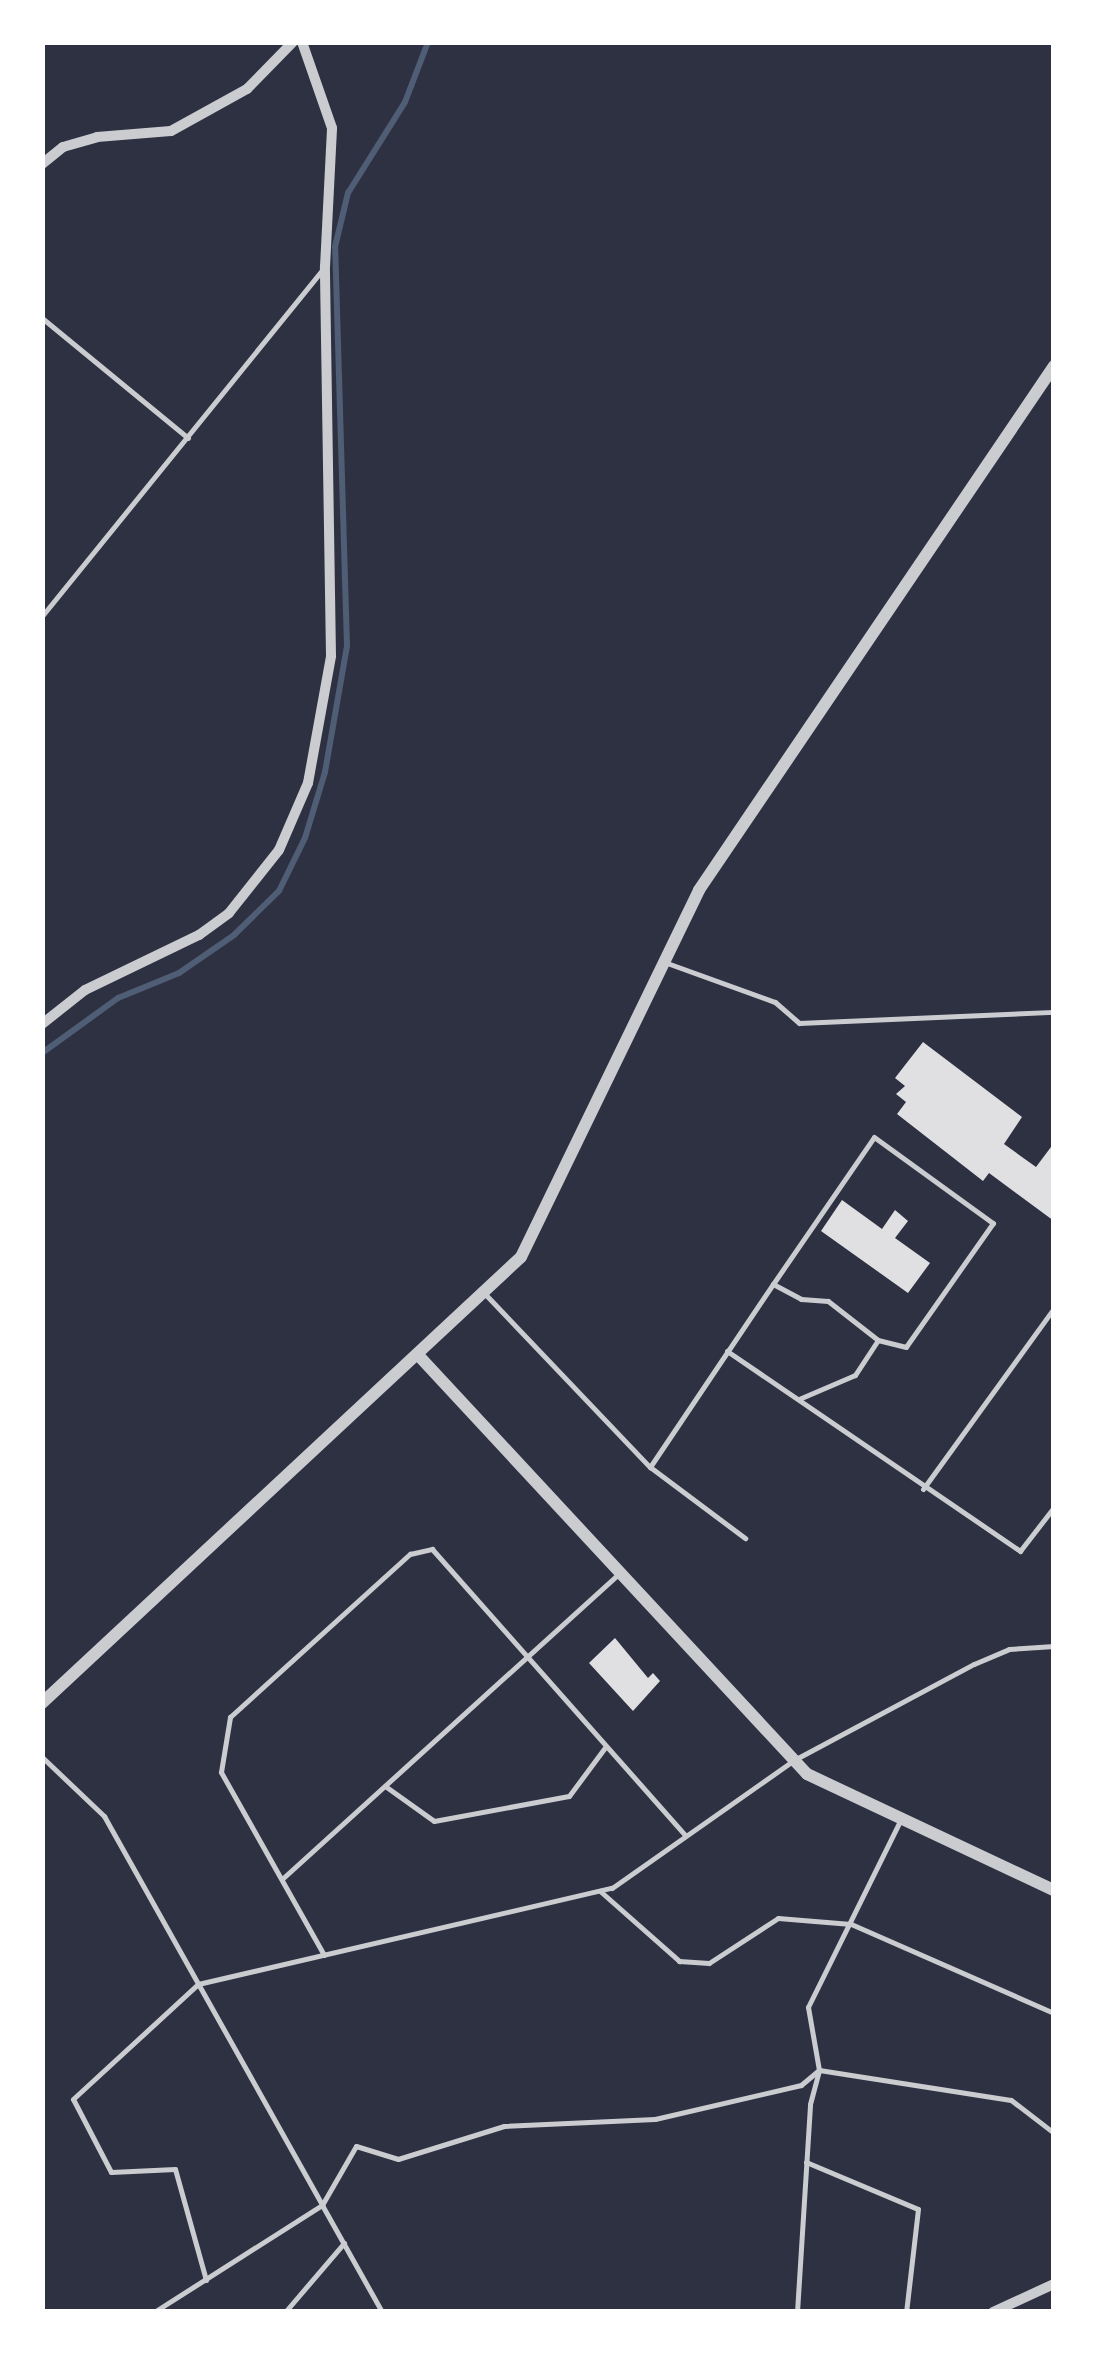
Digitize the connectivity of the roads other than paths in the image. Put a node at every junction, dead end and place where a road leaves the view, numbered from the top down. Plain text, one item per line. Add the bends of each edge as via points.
1 (293, 42) edge
2 (302, 42) edge
3 (42, 164) edge
4 (325, 267) junction
5 (42, 318) edge
6 (1054, 366) edge
7 (188, 438) junction
8 (42, 616) edge
9 (664, 962) junction
10 (1054, 1012) edge
11 (42, 1024) edge
12 (773, 1284) junction
13 (484, 1293) junction
14 (1054, 1308) edge
15 (878, 1340) junction
16 (727, 1351) junction
17 (419, 1356) junction
18 (799, 1399) junction
19 (650, 1467) junction
20 (923, 1490) junction
21 (1054, 1507) edge
22 (744, 1538) dead end
23 (620, 1572) junction
24 (1054, 1646) edge
25 (527, 1656) junction
26 (42, 1703) edge
27 (606, 1746) junction
28 (42, 1756) edge
29 (794, 1760) junction
30 (385, 1786) junction
31 (901, 1818) junction
32 (686, 1836) junction
33 (282, 1879) junction
34 (600, 1890) junction
35 (1054, 1890) edge
36 (851, 1924) junction
37 (324, 1954) junction
38 (198, 1984) junction
39 (1054, 2013) edge
40 (820, 2070) junction
41 (1054, 2133) edge
42 (806, 2162) junction
43 (322, 2205) junction
44 (344, 2243) junction
45 (206, 2280) junction
46 (1054, 2284) edge
47 (154, 2312) edge
48 (284, 2312) edge
49 (382, 2312) edge
50 (796, 2312) edge
51 (906, 2312) edge
52 (992, 2312) edge

1 - 3 street via 247,89 172,131 97,137 63,148
2 - 4 street via 332,128
4 - 7 lane
4 - 11 street via 331,656 298,812 279,850 228,913 199,936 85,990
5 - 7 lane
6 - 9 street via 699,890
7 - 8 lane
9 - 10 lane via 775,1002 799,1023
9 - 13 street via 540,1224 521,1257
12 - 15 lane via 801,1299 828,1301
12 - 15 lane via 874,1137 993,1223 906,1347
12 - 16 lane
13 - 17 street
13 - 19 lane
14 - 20 lane
15 - 18 lane via 855,1375
16 - 18 lane
16 - 19 lane
17 - 23 street
17 - 26 street
18 - 20 lane
19 - 22 lane
20 - 21 lane via 1020,1551
23 - 25 lane
23 - 29 street
24 - 29 lane via 1009,1649 974,1664
25 - 27 lane
25 - 30 lane
25 - 33 lane via 432,1549 410,1554 244,1704 230,1717 221,1772
27 - 30 lane via 569,1796 434,1820
27 - 32 lane
28 - 38 lane via 104,1816
29 - 31 street via 807,1774
29 - 32 lane
30 - 33 lane
31 - 35 street
31 - 36 lane
32 - 34 lane
33 - 37 lane
34 - 36 lane via 679,1961 709,1963 778,1918
34 - 37 lane
36 - 39 lane
36 - 40 lane via 808,2007
37 - 38 lane
38 - 43 lane
38 - 45 lane via 73,2099 111,2172 175,2169
40 - 41 lane via 1010,2100
40 - 42 lane
40 - 43 lane via 801,2085 655,2119 504,2126 398,2159 356,2146
42 - 50 lane
42 - 51 lane via 918,2209
43 - 44 lane
43 - 45 lane
44 - 48 lane
44 - 49 lane
45 - 47 lane
46 - 52 street

